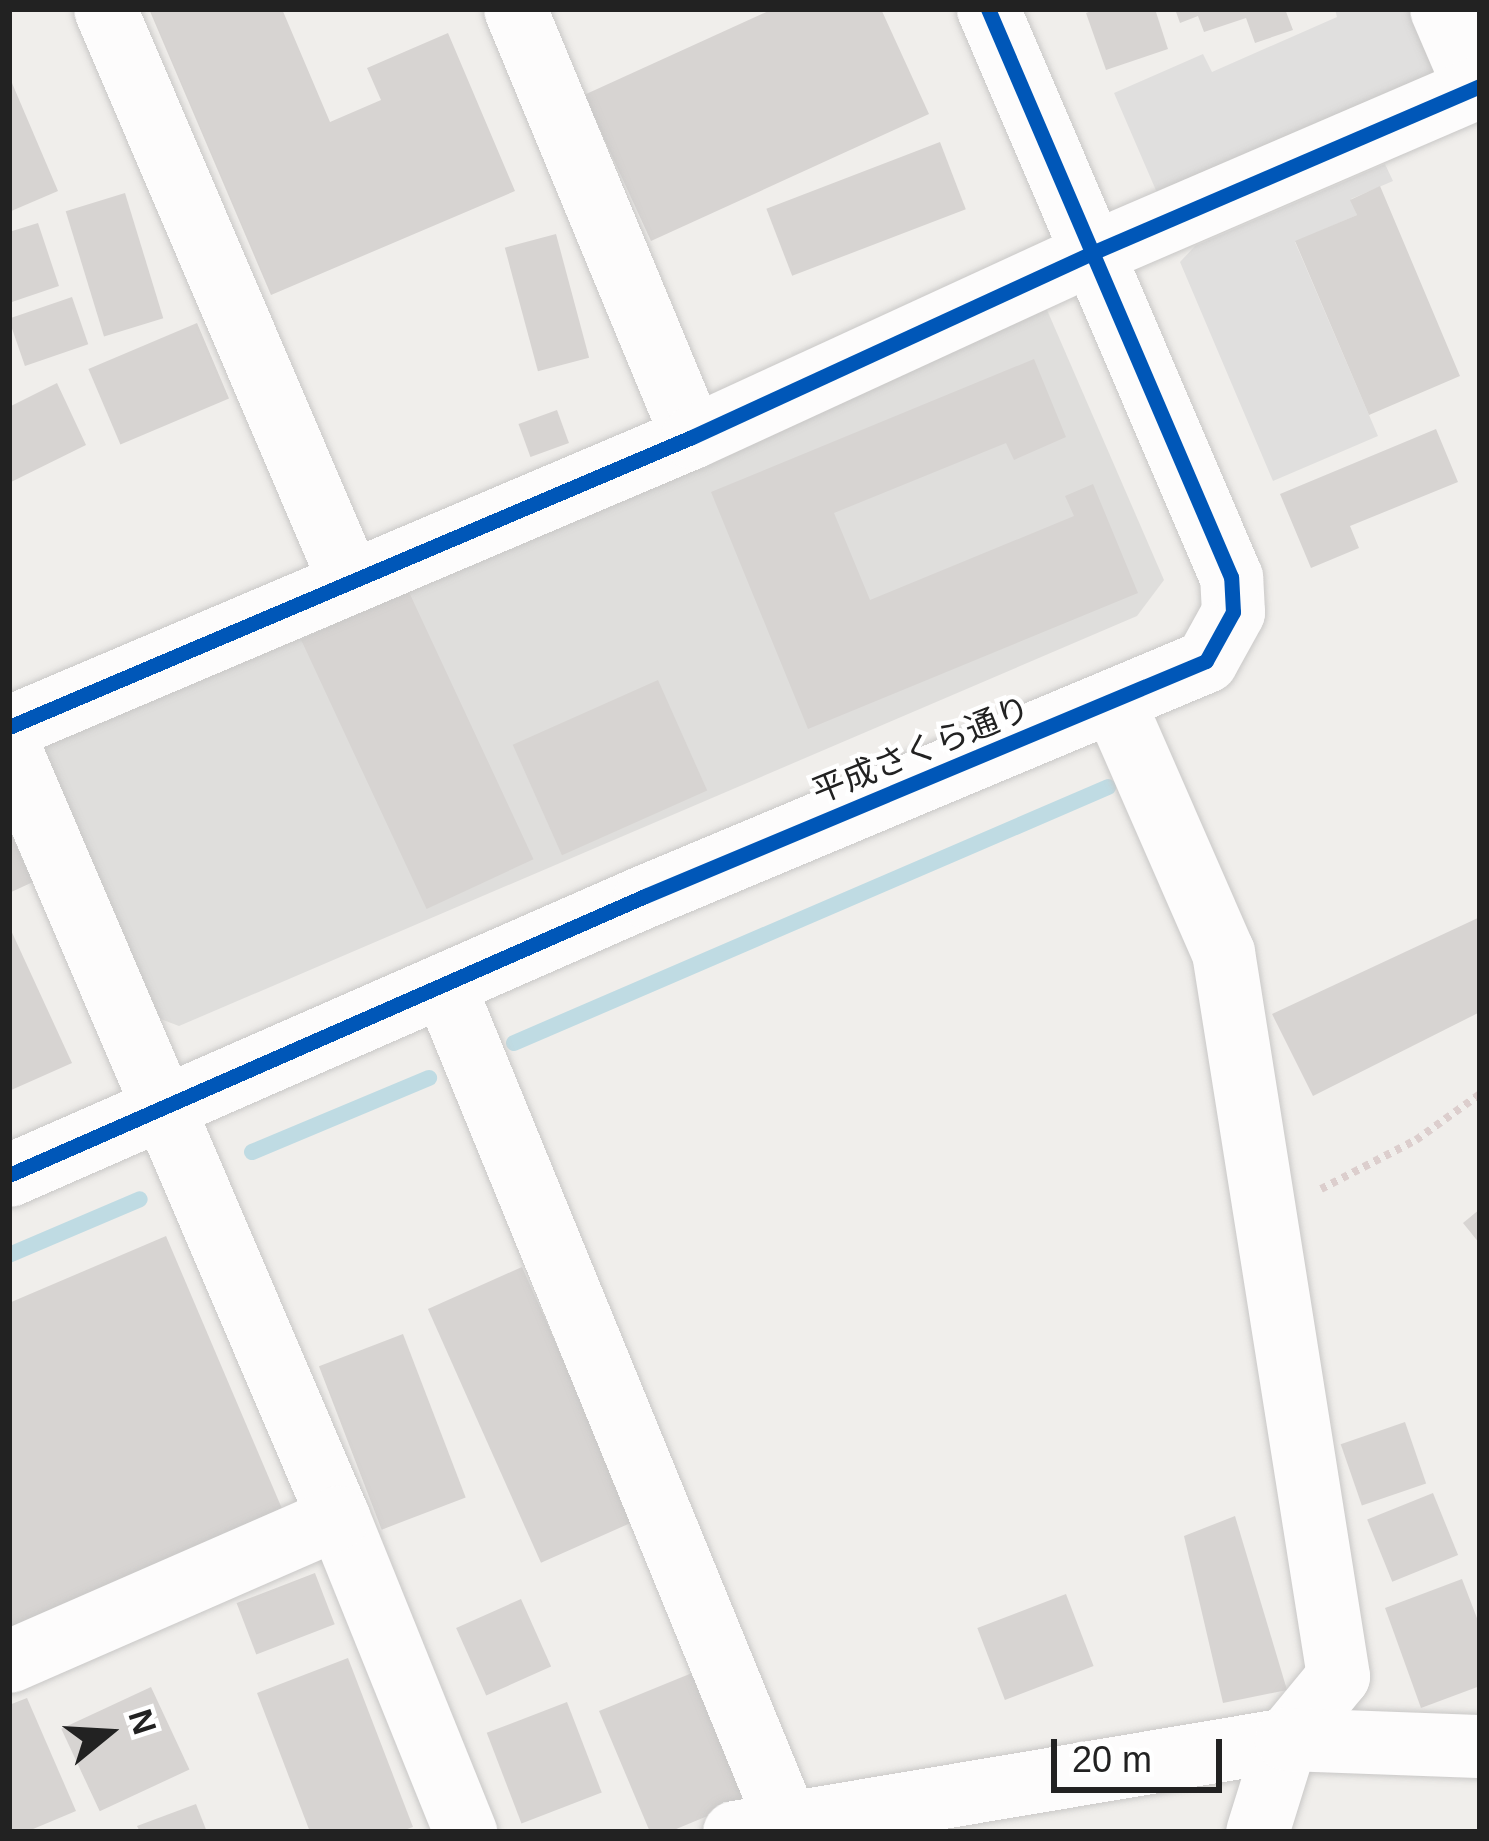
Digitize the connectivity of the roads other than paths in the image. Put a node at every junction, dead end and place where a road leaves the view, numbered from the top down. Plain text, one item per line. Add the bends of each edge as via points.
1 (105, 9) edge
2 (515, 9) edge
3 (988, 9) edge
4 (1441, 9) edge
5 (1478, 87) edge
6 (1092, 253) junction
7 (692, 437) junction
8 (350, 580) junction
9 (1114, 703) junction
10 (9, 727) edge
11 (9, 747) edge
12 (444, 986) junction
13 (166, 1108) junction
14 (9, 1175) edge
15 (338, 1517) junction
16 (9, 1661) edge
17 (1286, 1739) junction
18 (1480, 1746) edge
19 (759, 1826) edge
20 (465, 1832) edge
21 (1257, 1832) edge

1 - 8 street
2 - 7 street
3 - 6 street, 平成さくら通り
4 - 5 street
5 - 6 street
6 - 7 street
6 - 9 street, 平成さくら通り via 1216,534 1233,612 1206,661
7 - 8 street
8 - 10 street
9 - 12 street, 平成さくら通り
9 - 17 street via 1223,952 1338,1676
11 - 13 street
12 - 13 street, 平成さくら通り
12 - 19 street
13 - 14 street, 平成さくら通り
13 - 15 street
15 - 16 street
15 - 20 street
17 - 18 street
17 - 19 street
17 - 21 street

